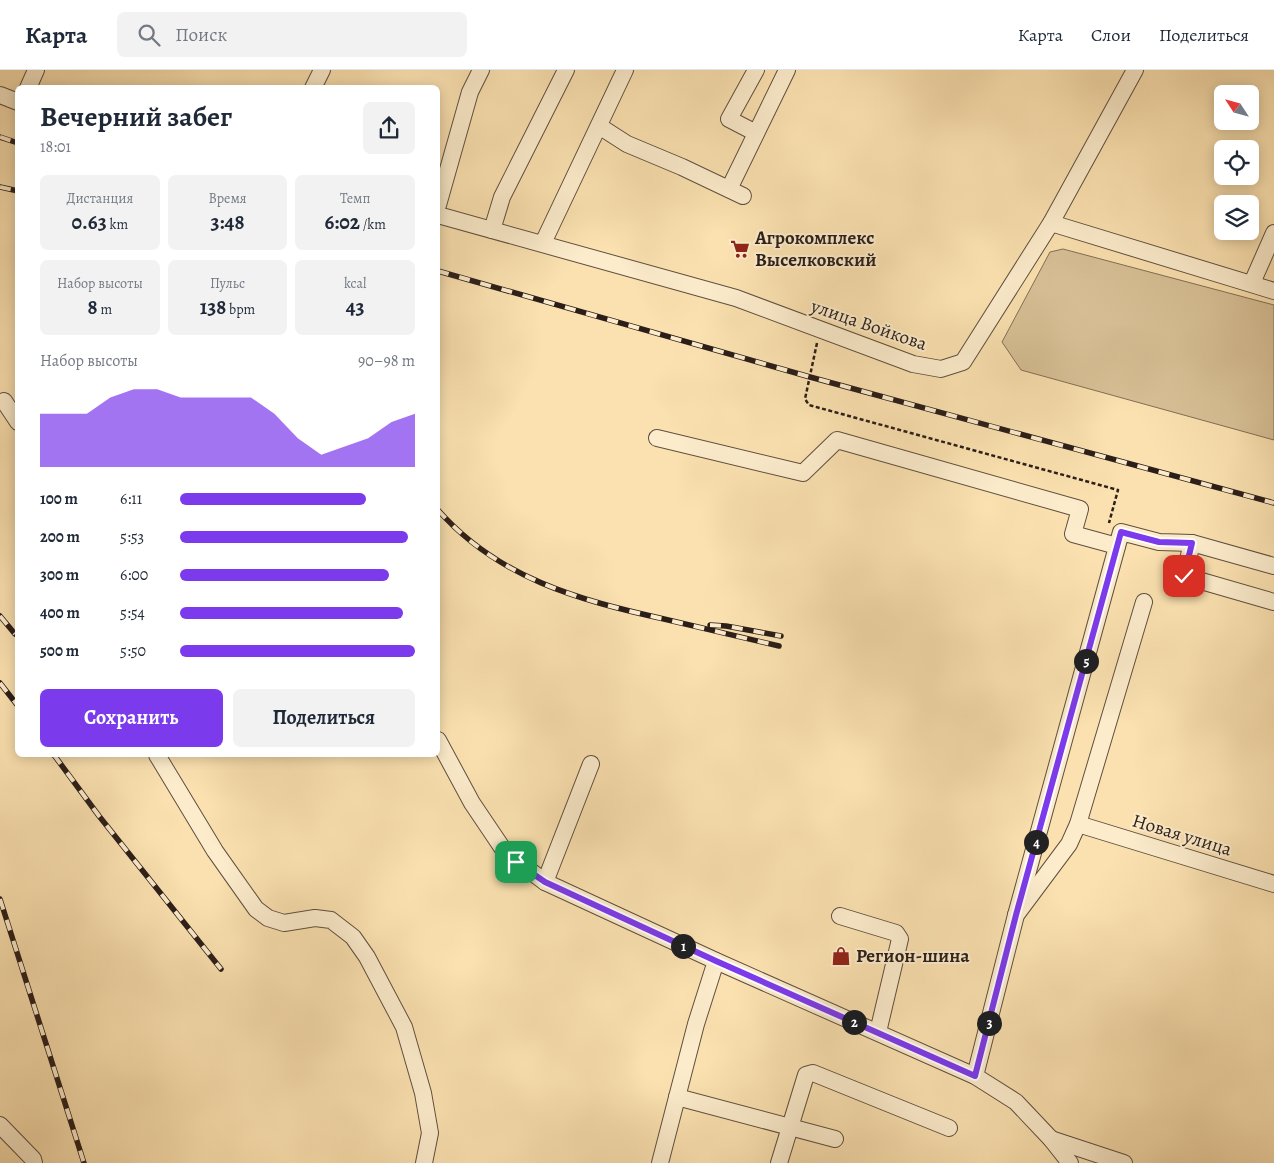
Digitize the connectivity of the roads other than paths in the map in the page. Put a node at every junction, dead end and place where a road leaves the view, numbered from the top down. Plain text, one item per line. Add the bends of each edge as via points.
1 (36, 70) edge
2 (322, 70) edge
3 (481, 70) edge
4 (625, 70) edge
5 (756, 70) edge
6 (787, 70) edge
7 (1135, 70) edge
8 (562, 72) edge
9 (29, 85) edge
10 (314, 85) edge
11 (0, 95) edge
12 (15, 101) edge
13 (599, 126) junction
14 (756, 133) junction
15 (440, 198) edge
16 (440, 216) edge
17 (1051, 223) junction
18 (492, 230) junction
19 (1274, 233) edge
20 (543, 243) junction
21 (1252, 283) junction
22 (1274, 291) edge
23 (7, 402) edge
24 (15, 417) edge
25 (657, 438) dead end
26 (1192, 543) junction
27 (1110, 544) junction
28 (1274, 566) edge
29 (1144, 602) dead end
30 (1274, 602) edge
31 (440, 744) edge
32 (158, 757) edge
33 (591, 764) dead end
34 (1078, 824) junction
35 (545, 882) junction
36 (1274, 884) edge
37 (1016, 915) junction
38 (840, 916) dead end
39 (716, 961) junction
40 (878, 1032) junction
41 (975, 1076) junction
42 (677, 1098) junction
43 (0, 1125) edge
44 (790, 1127) junction
45 (949, 1128) dead end
46 (835, 1139) dead end
47 (1051, 1139) junction
48 (34, 1163) edge
49 (424, 1163) edge
50 (660, 1163) edge
51 (779, 1163) edge
52 (1070, 1163) edge
53 (1124, 1163) edge

1 - 9 street
2 - 10 street
3 - 15 street via 470,92
4 - 13 street
5 - 14 street via 729,119
6 - 14 street
7 - 17 street, улица Войкова
8 - 18 street via 502,198
11 - 12 street
13 - 14 street via 627,144 736,193
13 - 20 street
16 - 18 street, улица Войкова
17 - 20 street, улица Войкова via 963,362 941,370 913,364 736,298
17 - 21 street
18 - 20 street, улица Войкова
19 - 21 street
21 - 22 street
23 - 24 street
25 - 27 street via 803,473 837,440 1080,509 1073,534
26 - 27 street via 1159,542 1121,532
26 - 28 street
26 - 30 street via 1184,576
27 - 37 street
29 - 34 street
31 - 35 street via 472,803 500,845 516,862
32 - 49 street via 214,851 256,909 268,918 284,923 315,918 331,920 353,937 367,957 404,1027 423,1092 430,1133
33 - 35 street
34 - 36 street, Новая улица
34 - 37 street via 1069,844
35 - 39 street
37 - 41 street
38 - 40 street via 896,934 900,939
39 - 40 street
39 - 42 street
40 - 41 street
41 - 47 street via 1016,1102
42 - 44 street
42 - 50 street
43 - 48 street
44 - 45 street via 806,1075 813,1072
44 - 46 street
44 - 51 street
47 - 52 street
47 - 53 street

